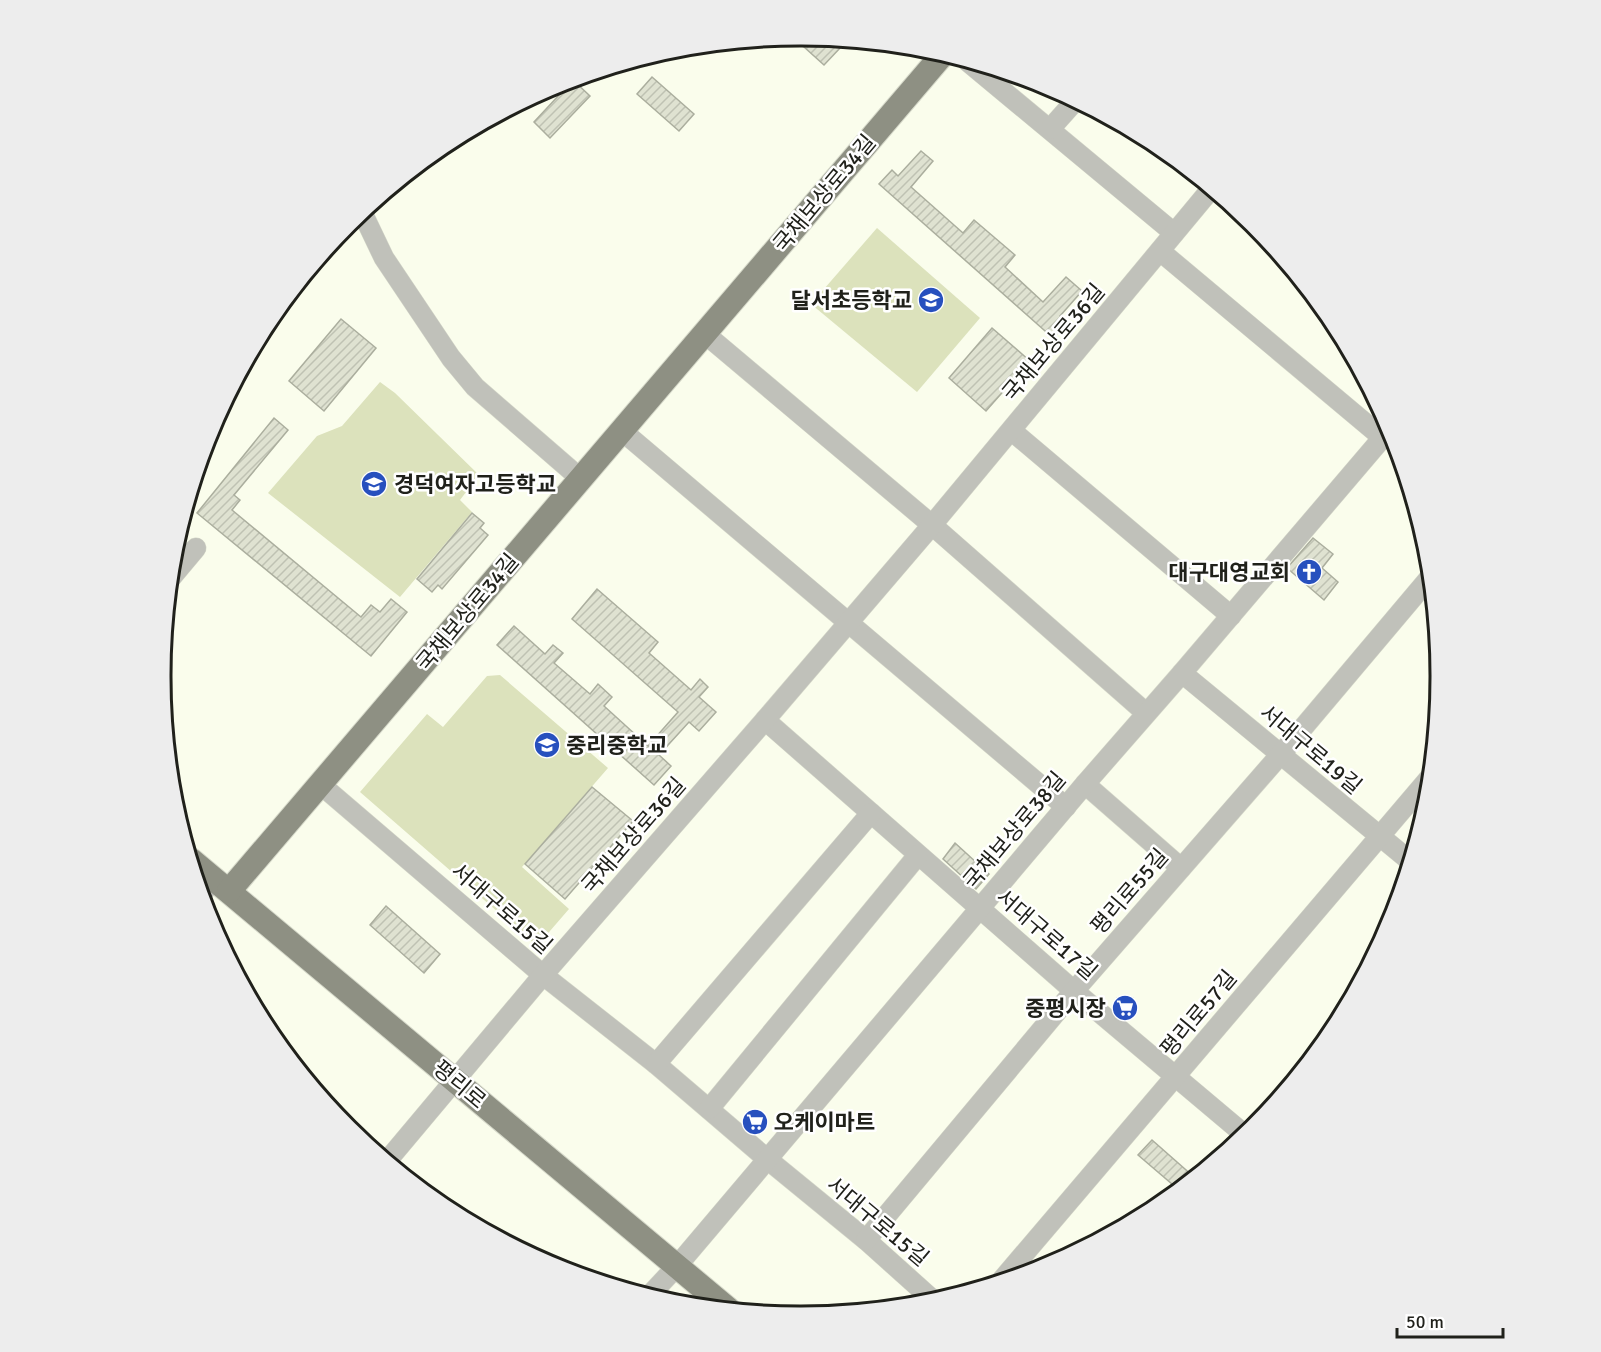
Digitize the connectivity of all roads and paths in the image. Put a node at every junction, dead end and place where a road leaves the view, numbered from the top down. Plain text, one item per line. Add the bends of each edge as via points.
1 (936, 62) edge
2 (983, 74) edge
3 (1070, 107) edge
4 (1050, 129) junction
5 (1206, 195) edge
6 (366, 221) edge
7 (1174, 233) junction
8 (1160, 251) junction
9 (704, 333) junction
10 (1378, 425) edge
11 (621, 430) junction
12 (1012, 430) junction
13 (1383, 438) edge
14 (580, 478) junction
15 (932, 525) junction
16 (196, 548) dead end
17 (181, 566) edge
18 (1423, 585) edge
19 (1231, 616) junction
20 (849, 622) junction
21 (1182, 673) junction
22 (1146, 712) junction
23 (765, 720) junction
24 (1280, 755) junction
25 (320, 784) junction
26 (1084, 784) junction
27 (1420, 790) edge
28 (1066, 807) junction
29 (871, 813) junction
30 (1380, 837) junction
31 (918, 855) junction
32 (1404, 856) edge
33 (1181, 868) junction
34 (203, 874) edge
35 (215, 888) edge
36 (980, 908) junction
37 (543, 975) junction
38 (1074, 991) junction
39 (656, 1064) junction
40 (1176, 1077) junction
41 (455, 1080) junction
42 (709, 1108) junction
43 (1238, 1129) edge
44 (392, 1155) edge
45 (766, 1159) junction
46 (866, 1240) junction
47 (676, 1266) junction
48 (1011, 1269) edge
49 (656, 1288) edge
50 (925, 1293) edge
51 (717, 1300) edge

1 - 9 main road, 국채보상로34길
2 - 4 street
3 - 4 street
4 - 7 street
5 - 7 street, 국채보상로36길
6 - 14 street via 384,258 475,387
7 - 8 street, 국채보상로36길
8 - 10 street
8 - 12 street, 국채보상로36길
9 - 11 main road, 국채보상로34길
9 - 15 street
11 - 14 main road, 국채보상로34길
11 - 20 street
12 - 15 street, 국채보상로36길
12 - 19 street
13 - 19 street, 국채보상로38길
14 - 25 main road, 국채보상로34길
15 - 20 street, 국채보상로36길
15 - 22 street
16 - 17 street
18 - 24 street, 평리로55길
19 - 21 street, 국채보상로38길
20 - 23 street, 국채보상로36길
20 - 28 street
21 - 22 street, 국채보상로38길
21 - 24 street, 서대구로19길
22 - 26 street, 국채보상로38길
23 - 29 street, 서대구로17길
23 - 37 street, 국채보상로36길
24 - 30 street, 서대구로19길
24 - 33 street, 평리로55길
25 - 35 main road, 국채보상로34길
25 - 37 street, 서대구로15길
26 - 28 street, 국채보상로38길
26 - 33 street
27 - 30 street, 평리로57길
28 - 36 street, 국채보상로38길
29 - 31 street, 서대구로17길
29 - 39 street
30 - 32 street, 서대구로19길
30 - 40 street, 평리로57길
31 - 36 street, 서대구로17길
31 - 42 street
33 - 38 street, 평리로55길
34 - 35 main road, 평리로
35 - 41 main road, 평리로
36 - 38 street, 서대구로17길
36 - 45 street, 국채보상로38길
37 - 39 street, 서대구로15길
37 - 41 street, 국채보상로36길
38 - 40 street, 서대구로17길
38 - 46 street, 평리로55길
39 - 42 street, 서대구로15길
40 - 43 street, 서대구로17길
40 - 48 street, 평리로57길
41 - 44 street, 국채보상로36길
41 - 47 main road, 평리로
42 - 45 street, 서대구로15길
45 - 46 street, 서대구로15길
45 - 47 street, 국채보상로38길
46 - 50 street, 서대구로15길
47 - 49 street, 국채보상로38길
47 - 51 main road, 평리로

